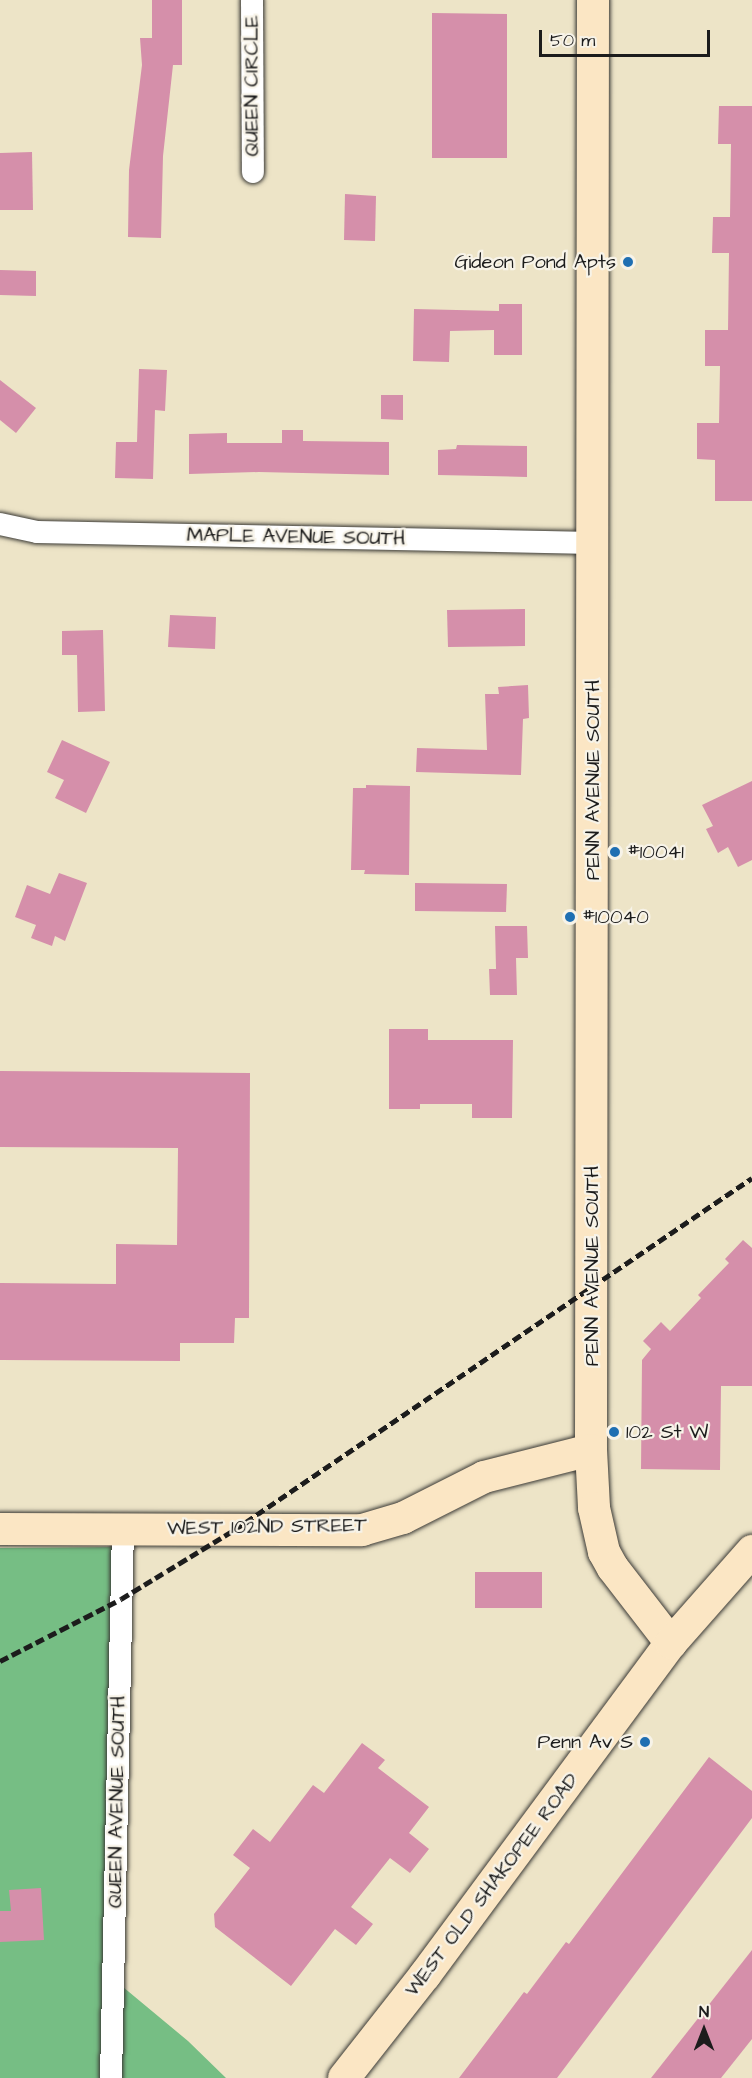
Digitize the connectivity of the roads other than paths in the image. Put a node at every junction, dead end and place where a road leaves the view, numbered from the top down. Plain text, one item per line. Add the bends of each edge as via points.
1 (252, 0) edge
2 (593, 0) edge
3 (253, 172) dead end
4 (0, 524) edge
5 (593, 543) junction
6 (591, 1450) junction
7 (123, 1527) junction
8 (0, 1529) edge
9 (752, 1551) edge
10 (672, 1644) junction
11 (111, 2078) edge
12 (344, 2078) edge

1 - 3 street, QUEEN CIRCLE
2 - 5 main road, PENN AVENUE SOUTH
4 - 5 street, MAPLE AVENUE SOUTH via 37,532
5 - 6 main road, PENN AVENUE SOUTH
6 - 7 main road, WEST 102ND STREET via 484,1477 403,1518 362,1530
6 - 10 main road, PENN AVENUE SOUTH via 594,1508 604,1552 622,1582
7 - 8 main road, WEST 102ND STREET
7 - 11 street, QUEEN AVENUE SOUTH
9 - 10 main road, WEST OLD SHAKOPEE ROAD
10 - 12 main road, WEST OLD SHAKOPEE ROAD

